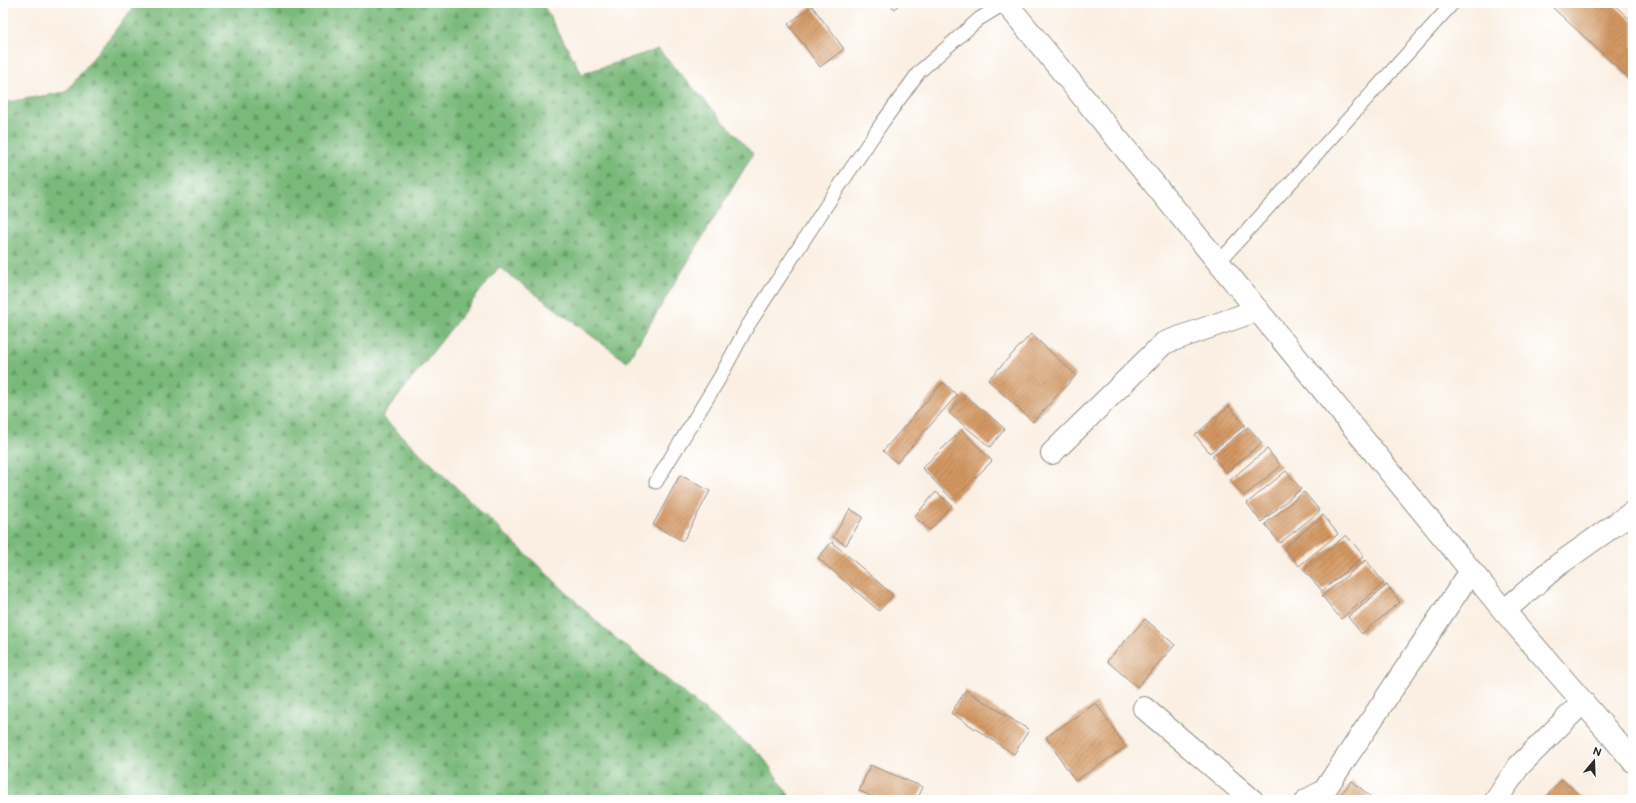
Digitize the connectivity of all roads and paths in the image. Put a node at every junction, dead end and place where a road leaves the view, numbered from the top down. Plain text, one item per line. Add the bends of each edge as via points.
1 (1005, 3) edge
2 (1453, 3) edge
3 (1219, 262) junction
4 (1258, 310) junction
5 (1052, 453) dead end
6 (656, 482) dead end
7 (1633, 512) edge
8 (1471, 571) junction
9 (1504, 611) junction
10 (1584, 702) junction
11 (1144, 708) dead end
12 (1633, 761) edge
13 (1252, 800) edge
14 (1307, 800) edge
15 (1496, 800) edge

1 - 3 main road
1 - 6 lane via 979,19 919,72 832,197 747,327 719,379
2 - 3 lane
3 - 4 main road
4 - 5 main road via 1164,343
4 - 8 main road
7 - 9 main road via 1558,565
8 - 9 main road
8 - 14 main road via 1324,791
9 - 10 main road
10 - 12 main road
10 - 15 main road via 1519,766
11 - 13 main road

